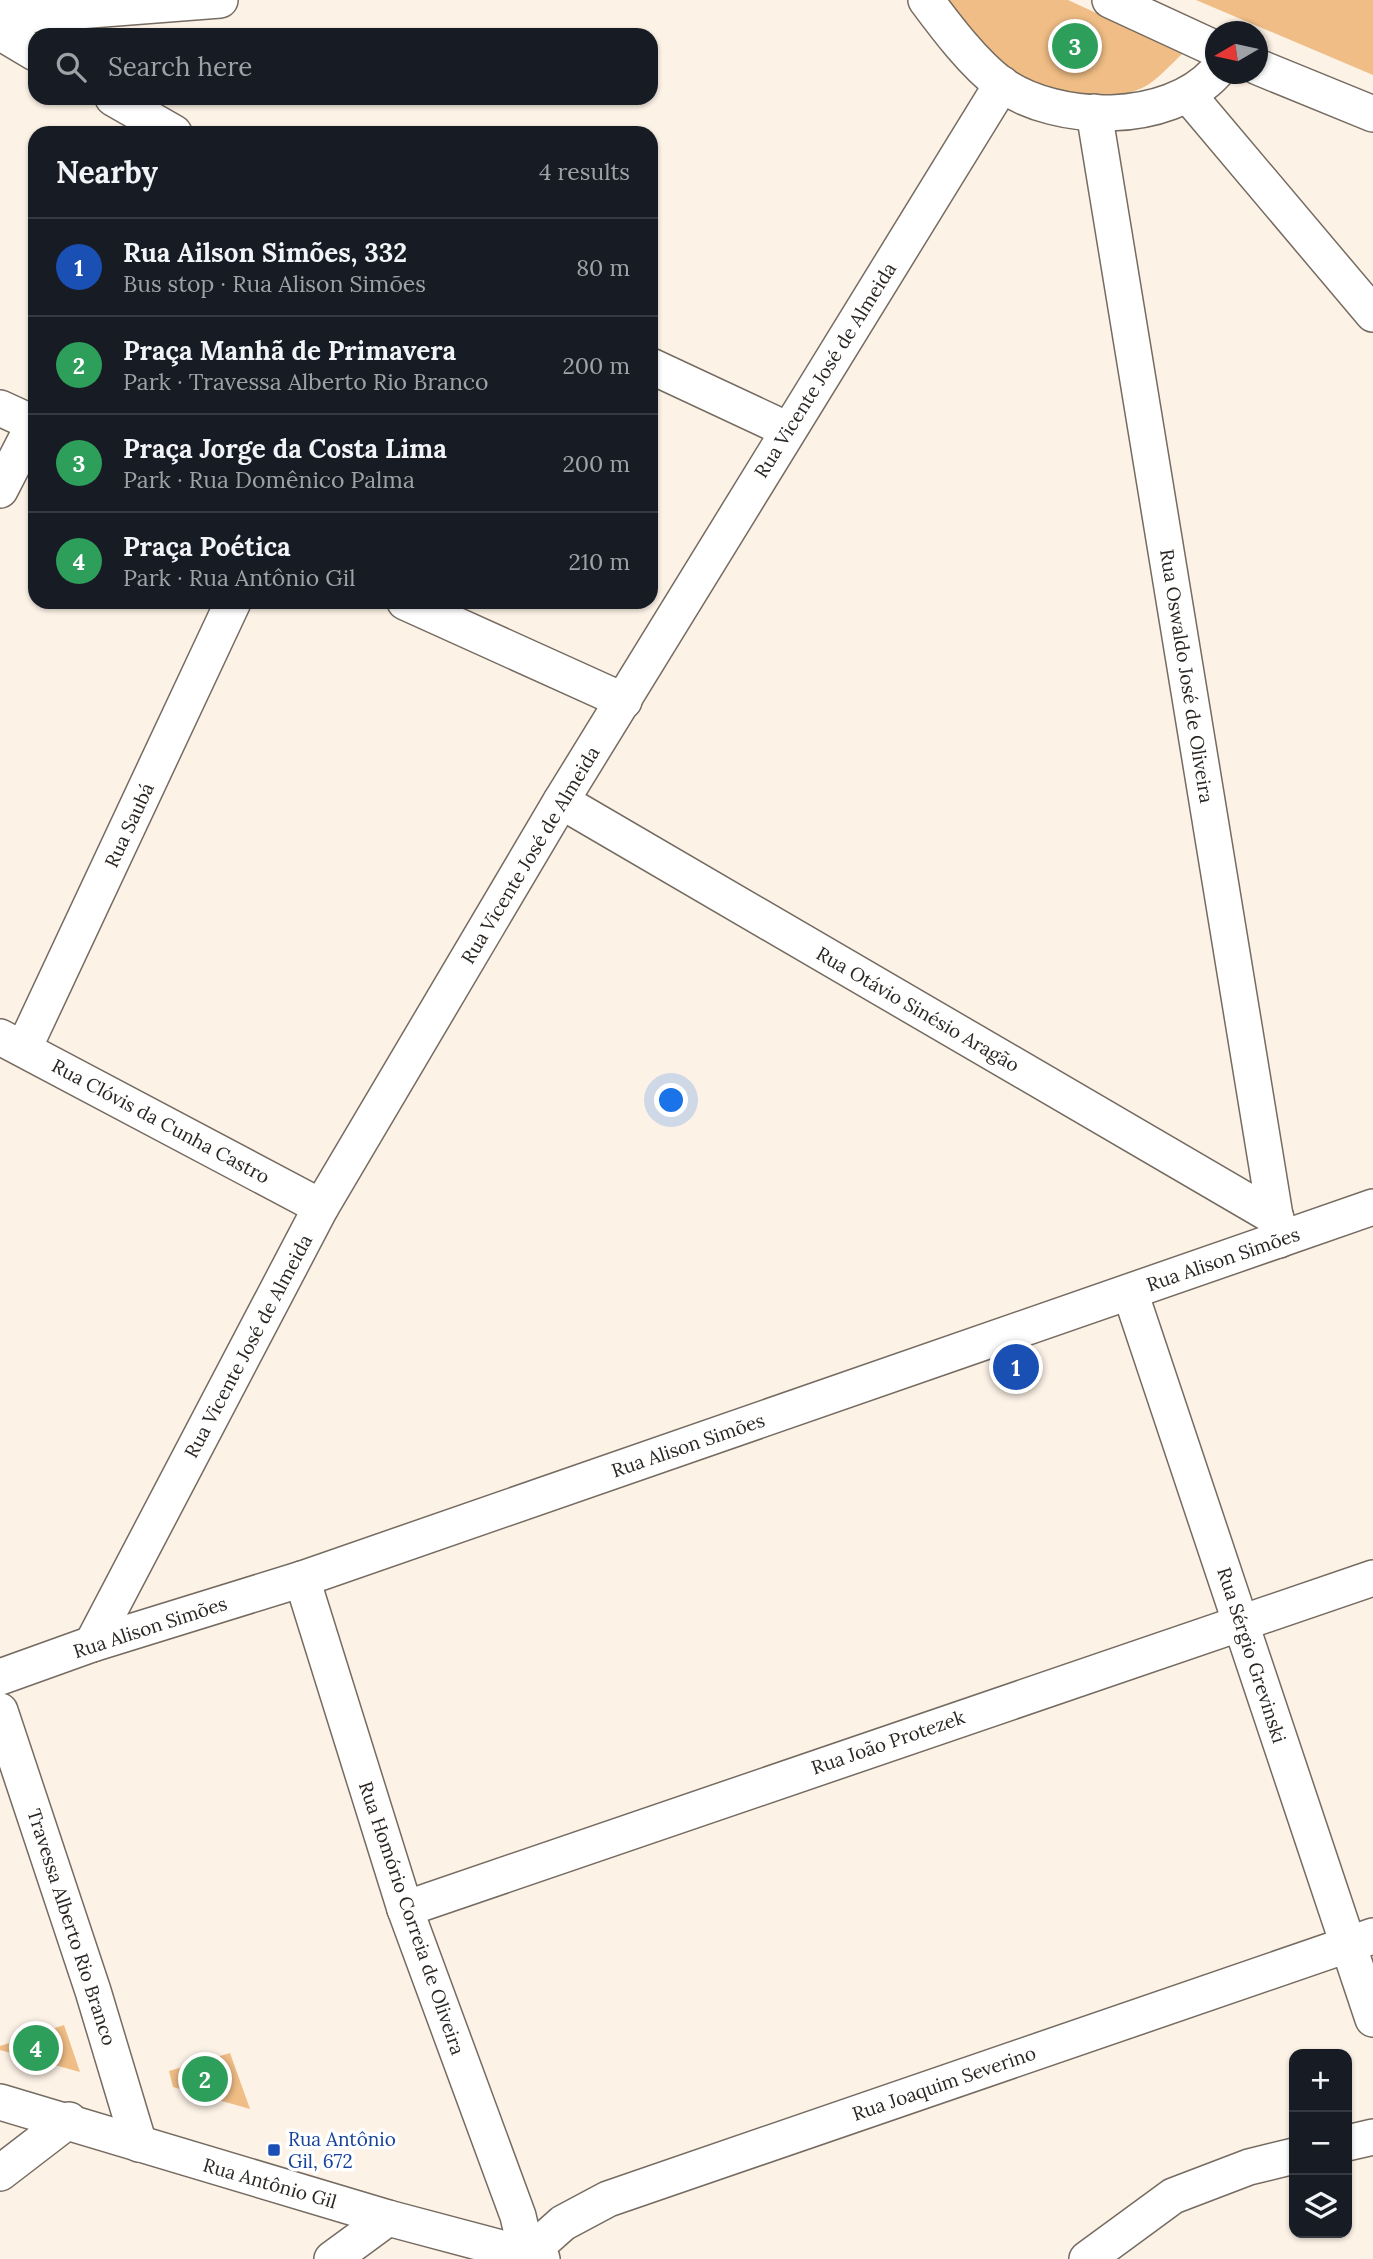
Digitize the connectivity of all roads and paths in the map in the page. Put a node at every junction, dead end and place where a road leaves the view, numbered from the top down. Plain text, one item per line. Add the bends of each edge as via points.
1 (220, 0) edge
2 (926, 0) edge
3 (1110, 0) edge
4 (0, 17) edge
5 (0, 33) edge
6 (1205, 44) edge
7 (28, 49) edge
8 (1268, 71) edge
9 (1205, 82) edge
10 (1002, 84) junction
11 (1189, 96) junction
12 (125, 105) edge
13 (1094, 112) junction
14 (1373, 114) edge
15 (162, 126) edge
16 (1373, 314) edge
17 (658, 369) edge
18 (0, 408) edge
19 (28, 420) edge
20 (788, 430) junction
21 (28, 436) edge
22 (0, 490) edge
23 (229, 609) edge
24 (420, 609) edge
25 (624, 701) junction
26 (561, 801) junction
27 (12, 1043) edge
28 (321, 1207) junction
29 (1373, 1208) edge
30 (1277, 1229) junction
31 (1130, 1292) junction
32 (1373, 1578) edge
33 (302, 1579) junction
34 (1240, 1621) junction
35 (92, 1644) junction
36 (0, 1677) edge
37 (0, 1711) edge
38 (405, 1909) junction
39 (1361, 1940) edge
40 (1373, 2019) edge
41 (0, 2102) edge
42 (69, 2120) junction
43 (1373, 2137) edge
44 (1352, 2142) edge
45 (139, 2144) junction
46 (1289, 2157) edge
47 (0, 2173) edge
48 (388, 2218) junction
49 (535, 2257) edge
50 (332, 2259) edge
51 (1087, 2259) edge

1 - 4 street
2 - 10 street
3 - 6 street
5 - 7 street
8 - 14 street
9 - 11 street
10 - 13 street via 1049,105
10 - 20 street, Rua Vicente José de Almeida
11 - 13 street via 1138,110
11 - 16 street
12 - 15 street
13 - 30 street, Rua Oswaldo José de Oliveira
17 - 20 street
18 - 19 street
20 - 25 street, Rua Vicente José de Almeida
21 - 22 street
23 - 27 street, Rua Saubá
24 - 25 street
25 - 26 street, Rua Vicente José de Almeida
26 - 28 street, Rua Vicente José de Almeida
26 - 30 street, Rua Otávio Sinésio Aragão
27 - 28 street, Rua Clóvis da Cunha Castro
28 - 35 street, Rua Vicente José de Almeida
29 - 30 street, Rua Alison Simões
30 - 31 street, Rua Alison Simões
31 - 33 street, Rua Alison Simões
31 - 34 street, Rua Sérgio Grevinski
32 - 34 street, Rua João Protezek
33 - 35 street, Rua Alison Simões
33 - 38 street, Rua Homório Correia de Oliveira
34 - 38 street, Rua João Protezek
34 - 39 street, Rua Sérgio Grevinski
35 - 36 street, Rua Alison Simões
37 - 45 street, Travessa Alberto Rio Branco
38 - 49 street, Rua Homório Correia de Oliveira
39 - 40 street, Rua Sérgio Grevinski
39 - 49 street, Rua Joaquim Severino via 608,2199 563,2223
41 - 42 street, Rua Antônio Gil
42 - 45 street, Rua Antônio Gil
42 - 47 street
43 - 44 street
45 - 48 street, Rua Antônio Gil
46 - 51 street via 1173,2196
48 - 49 street, Rua Antônio Gil
48 - 50 street

